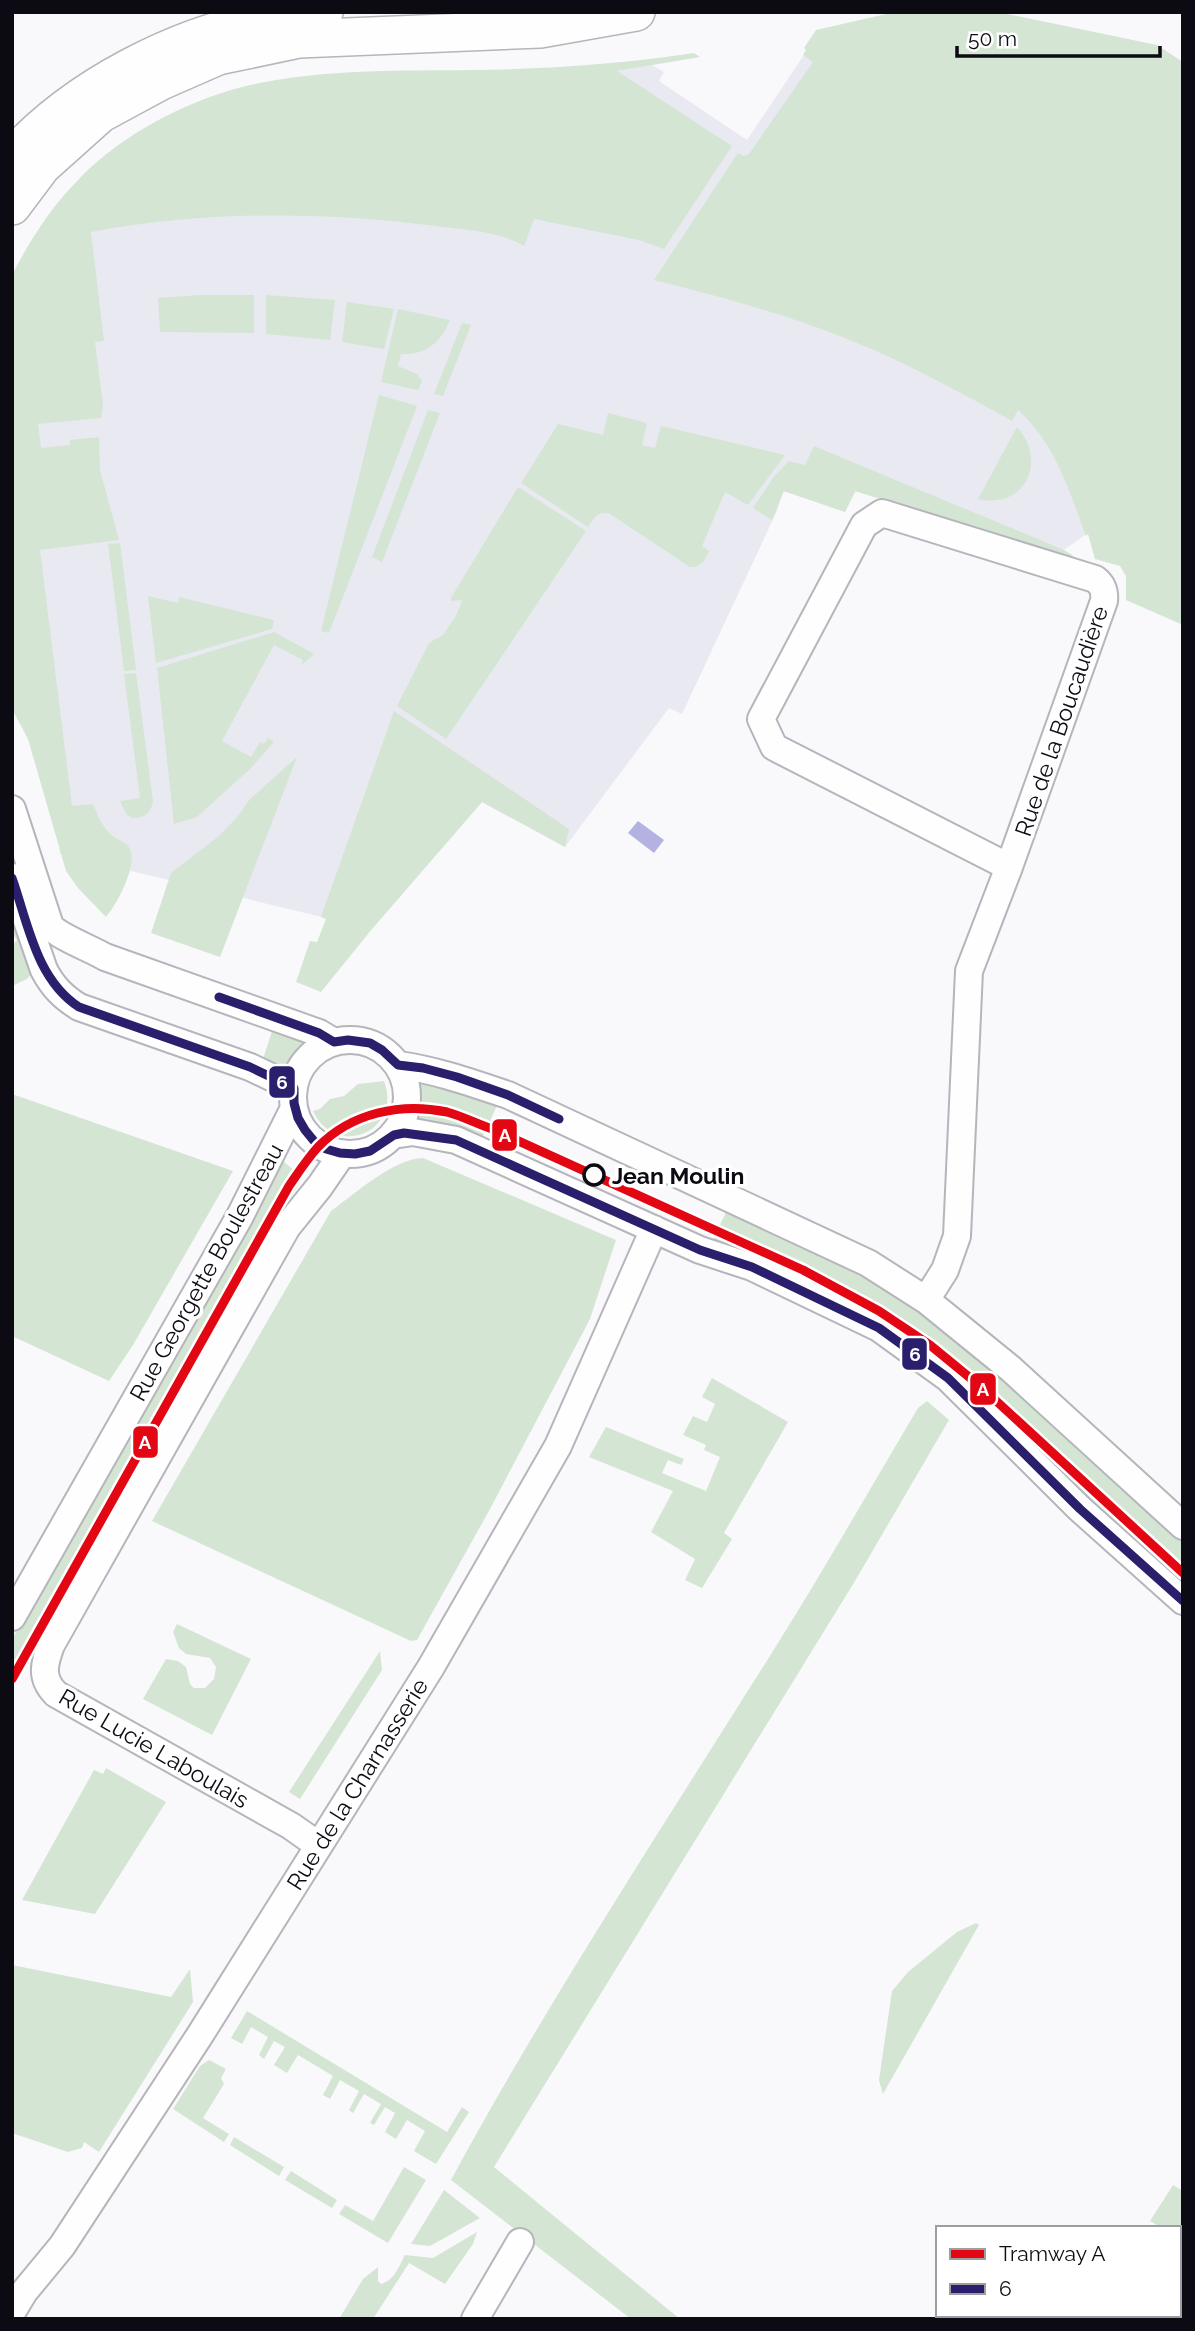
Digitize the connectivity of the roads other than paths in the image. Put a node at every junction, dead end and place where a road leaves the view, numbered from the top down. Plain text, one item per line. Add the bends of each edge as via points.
1 (324, 12) edge
2 (636, 12) edge
3 (12, 157) edge
4 (12, 206) edge
5 (12, 809) edge
6 (1009, 867) junction
7 (12, 877) edge
8 (334, 1042) junction
9 (398, 1065) junction
10 (294, 1098) junction
11 (393, 1135) junction
12 (342, 1154) junction
13 (654, 1229) junction
14 (926, 1300) junction
15 (1183, 1526) edge
16 (1183, 1601) edge
17 (12, 1617) edge
18 (318, 1845) junction
19 (520, 2242) dead end
20 (12, 2312) edge
21 (475, 2319) edge

1 - 3 main road via 270,18 205,35 150,58 90,90
2 - 4 main road via 540,29 299,40 218,56 100,114 42,166
5 - 8 street via 56,933 105,957 318,1032
6 - 6 street, Rue de la Boucaudière via 1104,601 1103,588 1095,579 882,513 864,526 761,719 774,747
6 - 14 street, Rue de la Boucaudière via 969,971 957,1236 945,1270
7 - 10 street via 44,970 62,997 250,1067
8 - 9 street via 370,1043
8 - 10 street via 305,1062
9 - 11 street via 407,1100
9 - 14 street via 446,1074 508,1095 868,1263
10 - 12 street via 299,1124 309,1137
10 - 17 street, Rue Georgette Boulestreau via 240,1216
11 - 12 street via 370,1151
11 - 13 street via 413,1132 456,1140
12 - 18 street, Rue Lucie Laboulais via 287,1227 51,1644 44,1665 57,1694
13 - 16 street via 751,1267 879,1328 948,1378 1080,1509
13 - 18 street, Rue de la Charnasserie via 558,1446 431,1667
14 - 15 street via 1011,1369
18 - 20 street, Rue de la Charnasserie via 114,2168
19 - 21 street

